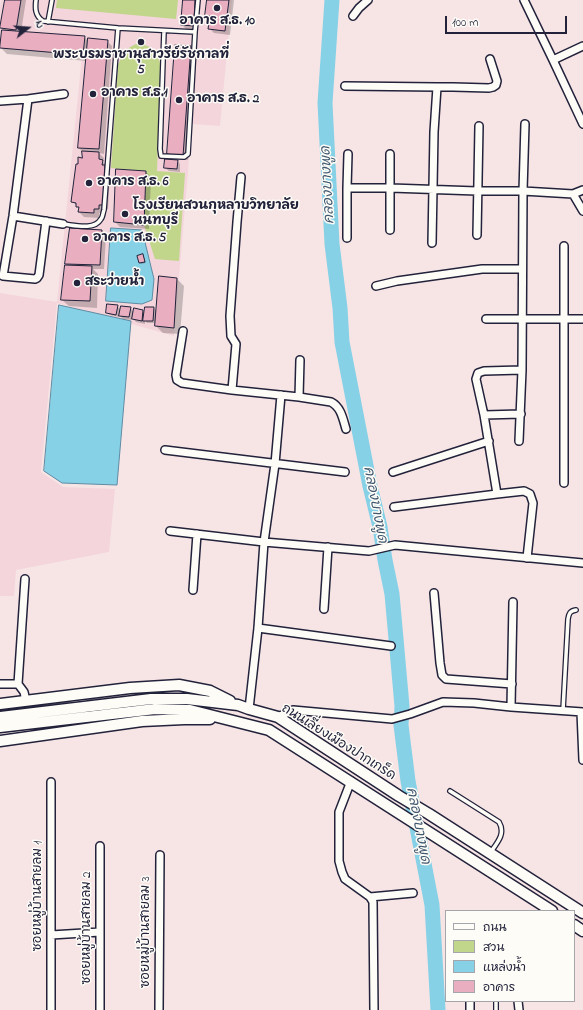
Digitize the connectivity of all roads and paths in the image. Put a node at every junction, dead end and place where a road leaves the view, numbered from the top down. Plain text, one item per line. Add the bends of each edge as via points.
1 (36, 0) edge
2 (52, 0) edge
3 (198, 0) edge
4 (368, 0) edge
5 (524, 0) edge
6 (353, 16) dead end
7 (48, 22) junction
8 (118, 28) junction
9 (164, 31) junction
10 (195, 32) junction
11 (583, 46) edge
12 (490, 59) dead end
13 (553, 60) junction
14 (345, 86) dead end
15 (437, 87) junction
16 (64, 94) dead end
17 (28, 99) junction
18 (0, 101) edge
19 (525, 124) dead end
20 (583, 124) edge
21 (479, 126) dead end
22 (348, 154) dead end
23 (390, 154) dead end
24 (241, 177) dead end
25 (347, 188) junction
26 (390, 188) junction
27 (433, 189) junction
28 (583, 190) edge
29 (477, 191) junction
30 (523, 191) junction
31 (573, 194) junction
32 (583, 211) edge
33 (12, 216) junction
34 (46, 221) junction
35 (64, 224) joint
36 (390, 230) dead end
37 (477, 235) dead end
38 (347, 238) dead end
39 (432, 243) dead end
40 (564, 246) dead end
41 (522, 269) junction
42 (376, 286) dead end
43 (486, 319) dead end
44 (522, 319) junction
45 (564, 319) junction
46 (583, 319) edge
47 (182, 331) dead end
48 (300, 360) dead end
49 (522, 370) junction
50 (232, 390) junction
51 (281, 395) junction
52 (299, 397) junction
53 (521, 414) junction
54 (484, 415) junction
55 (346, 429) dead end
56 (489, 441) junction
57 (519, 441) dead end
58 (165, 450) dead end
59 (275, 464) junction
60 (345, 472) dead end
61 (393, 472) dead end
62 (564, 482) dead end
63 (497, 494) junction
64 (394, 507) dead end
65 (170, 531) dead end
66 (197, 534) junction
67 (264, 542) junction
68 (328, 547) junction
69 (527, 558) junction
70 (583, 563) edge
71 (24, 579) dead end
72 (193, 590) dead end
73 (434, 593) dead end
74 (513, 602) dead end
75 (324, 609) dead end
76 (576, 610) dead end
77 (258, 628) junction
78 (391, 646) dead end
79 (0, 684) edge
80 (18, 684) junction
81 (512, 684) junction
82 (26, 701) junction
83 (0, 704) edge
84 (238, 704) junction
85 (511, 707) junction
86 (250, 709) junction
87 (562, 711) junction
88 (582, 712) edge
89 (0, 717) edge
90 (278, 717) junction
91 (36, 718) junction
92 (226, 718) junction
93 (0, 727) edge
94 (0, 742) edge
95 (583, 760) edge
96 (351, 781) junction
97 (51, 782) dead end
98 (450, 791) dead end
99 (100, 846) dead end
100 (489, 853) junction
101 (160, 855) dead end
102 (413, 893) dead end
103 (370, 897) junction
104 (550, 910) edge
105 (583, 913) edge
106 (100, 932) junction
107 (51, 935) junction
108 (51, 1010) edge
109 (100, 1010) edge
110 (158, 1010) edge
111 (374, 1010) edge

1 - 7 lane via 35,7 39,19
2 - 7 lane
3 - 10 lane
4 - 6 street
5 - 13 street
7 - 8 lane
8 - 9 lane
8 - 35 lane via 102,219 94,226
9 - 10 lane
9 - 10 lane via 161,156 184,157 188,154
11 - 13 street
12 - 15 street via 497,81 493,87
13 - 20 street
14 - 15 street
15 - 27 street
16 - 17 street
17 - 18 street
17 - 33 street
19 - 30 street
21 - 29 street
22 - 25 street
23 - 26 street
24 - 50 street via 230,316 231,336 236,344
25 - 26 street
25 - 38 street
26 - 27 street
26 - 36 street
27 - 29 street
27 - 39 street
28 - 31 street
29 - 30 street
29 - 37 street
30 - 31 street
30 - 41 street
31 - 32 street
33 - 34 street
33 - 34 street via 3,276 37,278
34 - 35 street
40 - 45 street
41 - 42 street via 482,269
41 - 44 street
43 - 44 street
44 - 45 street
44 - 49 street
45 - 46 street
45 - 62 street
47 - 50 street via 177,380 182,383
48 - 52 street
49 - 53 street
49 - 54 street via 484,371 478,374 476,379
50 - 51 street
51 - 52 street
51 - 59 street
52 - 55 street via 335,404
53 - 54 street
53 - 57 street
54 - 56 street
56 - 61 street
56 - 63 street
58 - 59 street
59 - 60 street
59 - 67 street
63 - 64 street
63 - 69 street via 524,491 530,494 533,502
65 - 66 street
66 - 67 street
66 - 72 street
67 - 68 street
67 - 77 street
68 - 69 street via 369,551 394,545
68 - 75 street
69 - 70 street
71 - 80 street
73 - 81 street via 442,675 446,679
74 - 81 street
76 - 87 lane via 569,613 568,619
77 - 78 street
77 - 86 street
79 - 80 street
80 - 82 street via 24,692
81 - 85 street
82 - 83 main road
82 - 84 main road via 130,688 179,685 210,691
84 - 86 main road, ถนนเลี่ยงเมืองปากเกร็ด
84 - 91 main road, ถนนเลี่ยงเมืองปากเกร็ด via 187,699 150,699
85 - 87 street
85 - 90 street via 443,702 392,719 293,710
86 - 90 main road, ถนนเลี่ยงเมืองปากเกร็ด
87 - 88 street
88 - 95 street
89 - 91 main road, ถนนเลี่ยงเมืองปากเกร็ด
90 - 100 main road, ถนนเลี่ยงเมืองปากเกร็ด
91 - 92 main road, ถนนเลี่ยงเมืองปากเกร็ด via 155,709 190,710
91 - 93 main road, ถนนเลี่ยงเมืองปากเกร็ด
92 - 94 main road via 142,721
92 - 96 main road, ถนนเลี่ยงเมืองปากเกร็ด via 269,730
96 - 103 street via 339,812 339,861 346,878
96 - 104 main road, ถนนเลี่ยงเมืองปากเกร็ด
97 - 107 street, ซอยหมู่บ้านสายลม 1
98 - 100 lane via 499,822 502,832 499,841
99 - 106 street, ซอยหมู่บ้านสายลม 2
100 - 105 main road, ถนนเลี่ยงเมืองปากเกร็ด
101 - 110 street, ซอยหมู่บ้านสายลม 3
102 - 103 street
103 - 111 street via 373,902
106 - 107 street
106 - 109 street, ซอยหมู่บ้านสายลม 2
107 - 108 street, ซอยหมู่บ้านสายลม 1

